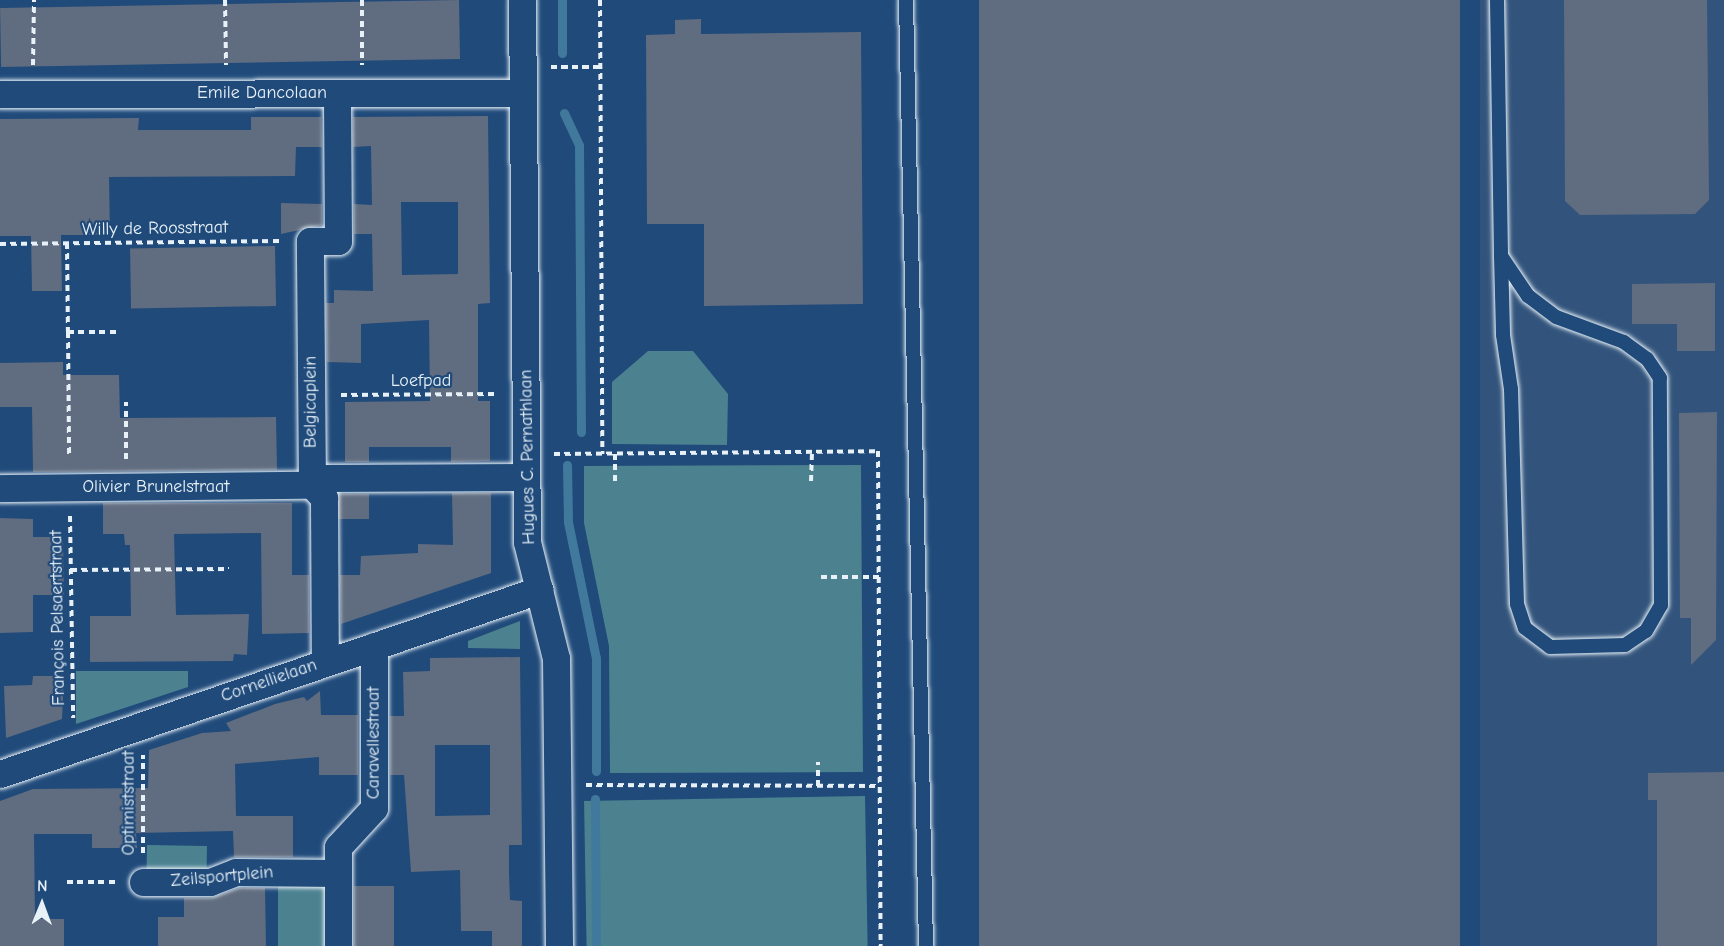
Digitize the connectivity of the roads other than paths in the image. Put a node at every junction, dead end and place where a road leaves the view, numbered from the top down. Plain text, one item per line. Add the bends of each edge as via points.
1 (522, 0) edge
2 (906, 0) edge
3 (1497, 0) edge
4 (350, 93) junction
5 (523, 93) junction
6 (0, 94) edge
7 (1501, 256) junction
8 (526, 466) junction
9 (312, 485) junction
10 (0, 488) edge
11 (539, 590) junction
12 (374, 646) junction
13 (325, 662) junction
14 (0, 774) edge
15 (338, 867) junction
16 (143, 882) road end
17 (338, 946) edge
18 (559, 946) edge
19 (926, 946) edge

1 - 5 street, Hugues C. Pernathlaan
2 - 19 lane
3 - 7 lane
4 - 5 street, Emile Dancolaan
4 - 6 street, Emile Dancolaan
4 - 9 street, Belgicaplein via 338,241 310,241
5 - 8 street, Hugues C. Pernathlaan
7 - 7 lane via 1517,604 1525,628 1550,647 1625,645 1646,632 1661,605 1660,378 1647,359 1624,342 1556,317 1528,296
8 - 9 street, Olivier Brunelstraat via 324,478
8 - 11 street, Hugues C. Pernathlaan via 527,542
9 - 10 street, Olivier Brunelstraat
9 - 13 street via 324,498
11 - 12 street, Cornellielaan
11 - 18 street, Hugues C. Pernathlaan via 556,658
12 - 13 street, Cornellielaan
12 - 15 street, Caravellestraat via 374,808 338,847
13 - 14 street, Cornellielaan
15 - 16 street, Zeilsportplein via 236,872 210,882
15 - 17 street

